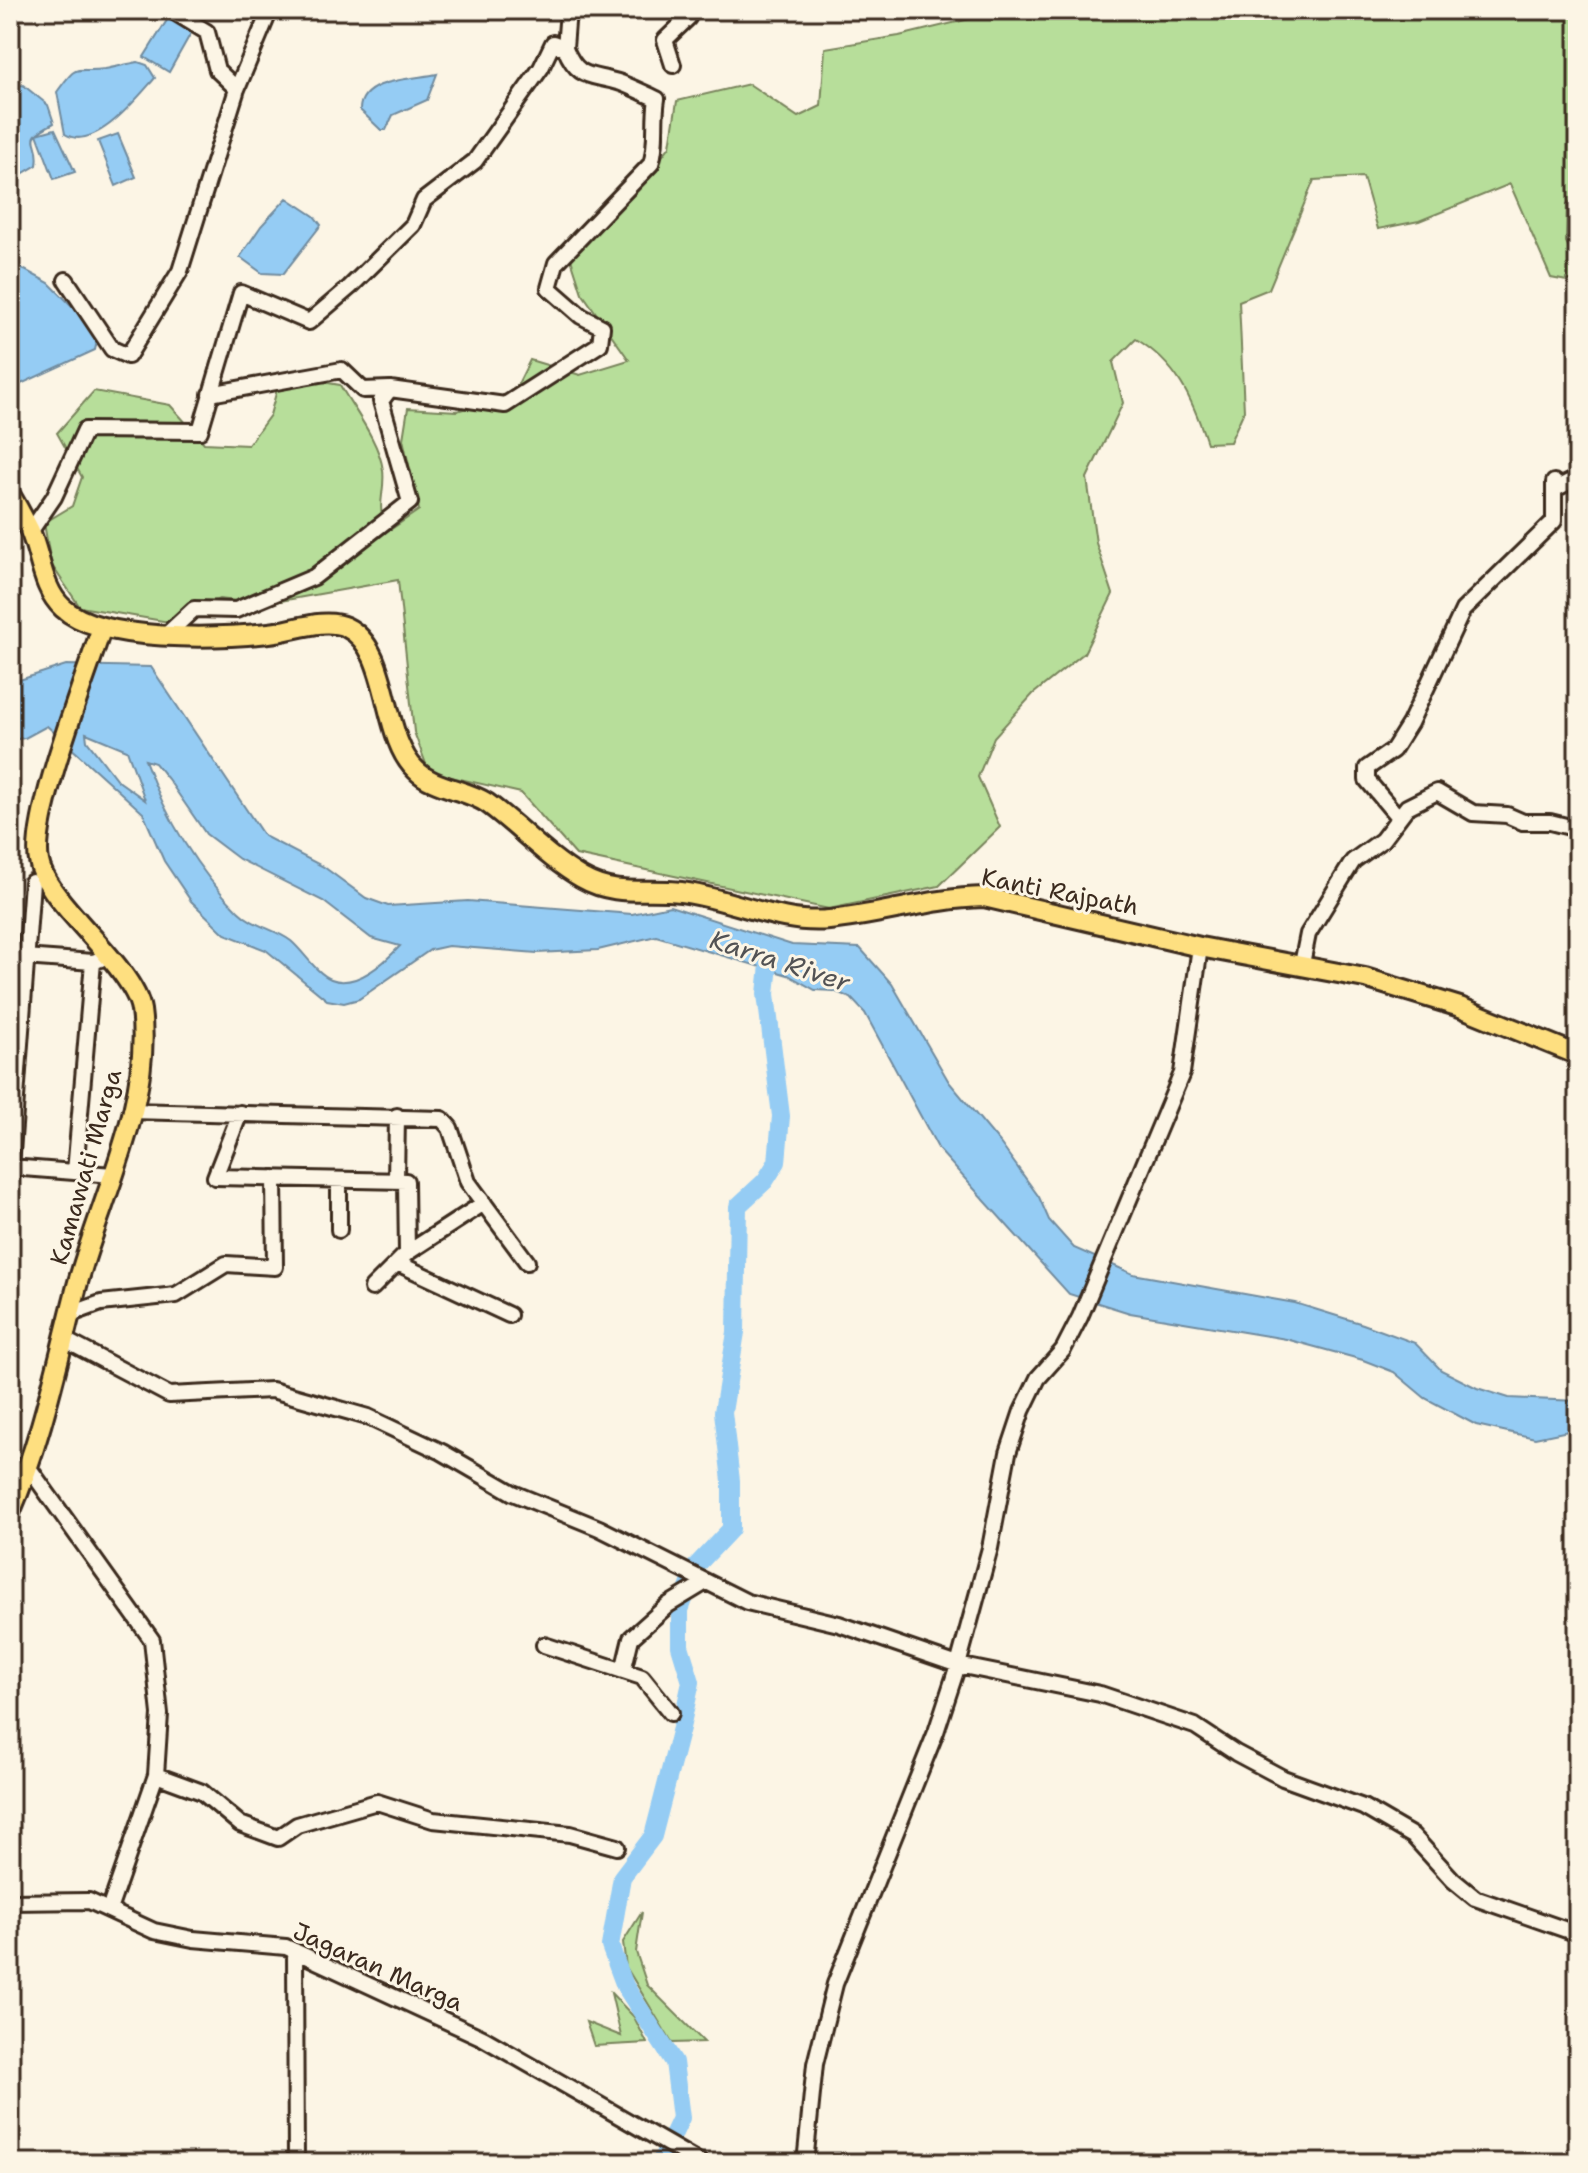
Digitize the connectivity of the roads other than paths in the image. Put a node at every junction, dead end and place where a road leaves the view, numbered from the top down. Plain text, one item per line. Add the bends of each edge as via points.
1 (171, 10) edge
2 (270, 10) edge
3 (568, 10) edge
4 (691, 10) edge
5 (565, 48) junction
6 (673, 65) dead end
7 (237, 89) junction
8 (66, 280) dead end
9 (390, 389) junction
10 (210, 394) junction
11 (1578, 483) edge
12 (10, 494) edge
13 (30, 532) junction
14 (102, 627) junction
15 (167, 634) junction
16 (1398, 817) junction
17 (1578, 829) edge
18 (32, 882) dead end
19 (1200, 947) junction
20 (10, 956) edge
21 (27, 957) junction
22 (100, 959) junction
23 (1302, 964) junction
24 (1578, 1055) edge
25 (131, 1111) junction
26 (240, 1113) junction
27 (397, 1116) junction
28 (10, 1167) edge
29 (75, 1172) junction
30 (113, 1175) junction
31 (274, 1178) junction
32 (10, 1179) edge
33 (339, 1180) junction
34 (396, 1181) junction
35 (484, 1203) junction
36 (339, 1230) dead end
37 (402, 1258) junction
38 (527, 1262) dead end
39 (372, 1288) dead end
40 (71, 1314) junction
41 (509, 1315) dead end
42 (65, 1340) junction
43 (22, 1470) edge
44 (10, 1513) edge
45 (703, 1580) junction
46 (544, 1645) dead end
47 (958, 1665) junction
48 (623, 1671) junction
49 (671, 1713) dead end
50 (156, 1775) junction
51 (617, 1847) dead end
52 (10, 1902) edge
53 (109, 1910) junction
54 (1578, 1934) edge
55 (295, 1951) junction
56 (296, 2163) edge
57 (701, 2163) edge
58 (805, 2163) edge

1 - 7 street via 207,32 217,70
2 - 7 street
3 - 5 street
4 - 6 street via 665,40
5 - 9 street via 572,64 587,77 619,82 657,99 657,145 651,164 556,263 549,288 602,327 600,344 505,405
5 - 10 street via 553,43 475,161 424,200 413,225 309,322 241,293
7 - 8 street via 180,271 128,356 112,349
9 - 10 street via 363,390 342,370
9 - 15 street via 381,401 410,502 314,577 236,610 194,609
10 - 13 street via 200,431 85,430 54,497
11 - 16 street via 1555,486 1554,521 1463,610 1410,723 1393,750 1367,768 1367,780
12 - 13 main road, Kanti Rajpath
13 - 14 main road, Kanti Rajpath via 50,591 62,608
14 - 15 main road, Kanti Rajpath
14 - 22 main road, Kamawati Marga via 39,830 39,862
15 - 19 main road, Kanti Rajpath via 269,633 334,622 350,629 372,654 394,730 415,770 476,796 581,878 610,890 680,892 828,921 948,898 984,897
16 - 17 street via 1426,794 1437,792 1473,813
16 - 23 street via 1382,840 1353,861 1308,934
18 - 21 street
19 - 23 main road, Kanti Rajpath
19 - 47 street via 1182,1073 1080,1317 1022,1411
20 - 21 street
21 - 22 street
21 - 28 street
22 - 25 main road, Kamawati Marga via 141,1007 139,1080
22 - 29 street
23 - 24 main road, Kanti Rajpath via 1460,1007
25 - 26 street
25 - 30 main road, Kamawati Marga
26 - 27 street
26 - 31 street via 215,1177
27 - 34 street
27 - 35 street via 442,1119 468,1182
28 - 29 street
28 - 32 street
29 - 30 street
30 - 40 main road, Kamawati Marga
31 - 33 street
31 - 40 street via 275,1267 226,1264 176,1295 101,1303
33 - 34 street
33 - 36 street
34 - 37 street via 406,1181
35 - 37 street
35 - 38 street
37 - 39 street
37 - 41 street
40 - 42 main road, Kamawati Marga
42 - 43 main road, Kamawati Marga
42 - 45 street via 169,1395 272,1390 368,1417 518,1495
43 - 44 main road, Kamawati Marga
43 - 50 street via 152,1640 160,1714
45 - 47 street via 747,1602 839,1624
45 - 48 street via 631,1638
46 - 48 street
47 - 54 street via 1100,1694 1195,1726 1283,1778 1363,1807 1413,1836 1475,1898
47 - 58 street via 835,1984 815,2064
48 - 49 street via 642,1677
50 - 51 street via 202,1792 240,1824 278,1838 297,1825 377,1802 433,1820 570,1834
50 - 53 street
52 - 53 street, Jagaran Marga via 67,1899
53 - 55 street, Jagaran Marga via 154,1931
55 - 56 street
55 - 57 street, Jagaran Marga via 483,2038

